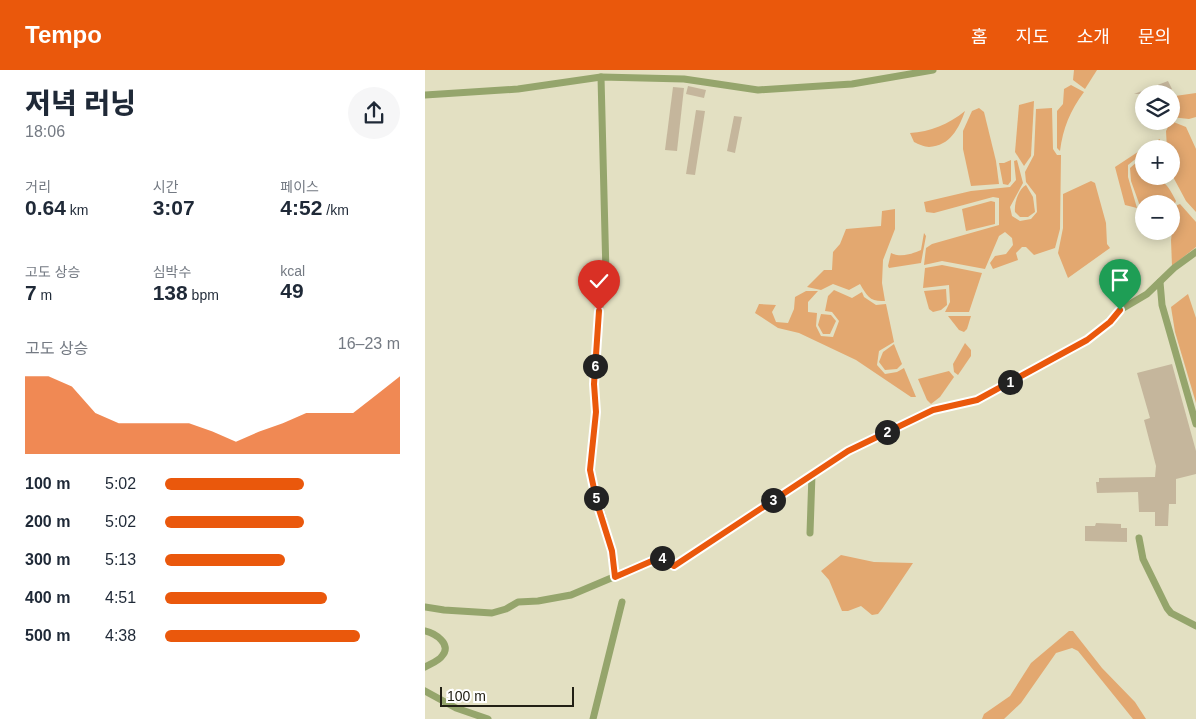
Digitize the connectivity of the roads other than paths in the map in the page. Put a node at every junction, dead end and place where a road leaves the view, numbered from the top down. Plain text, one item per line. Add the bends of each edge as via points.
1 (933, 70) edge
2 (601, 77) junction
3 (425, 95) edge
4 (1196, 252) edge
5 (1160, 282) junction
6 (1196, 424) edge
7 (812, 474) junction
8 (810, 533) dead end
9 (1139, 538) dead end
10 (615, 577) junction
11 (621, 602) dead end
12 (425, 607) edge
13 (1196, 626) edge
14 (425, 631) edge
15 (425, 667) edge
16 (425, 691) edge
17 (488, 719) edge
18 (593, 719) edge

1 - 2 street via 852,84 758,90 684,79
2 - 3 street via 518,89
2 - 10 street via 606,274 599,311 594,384 596,412 590,470 612,551
4 - 5 street
5 - 6 street via 1162,305
5 - 7 street via 1120,310 1087,340 977,400 933,410 848,451
7 - 8 street
7 - 10 street via 674,566 661,557
9 - 13 street via 1143,558 1167,608
10 - 12 street via 571,595 538,602 518,602 492,613
11 - 18 street
14 - 15 street via 436,634 443,642 445,652
16 - 17 street via 456,708

